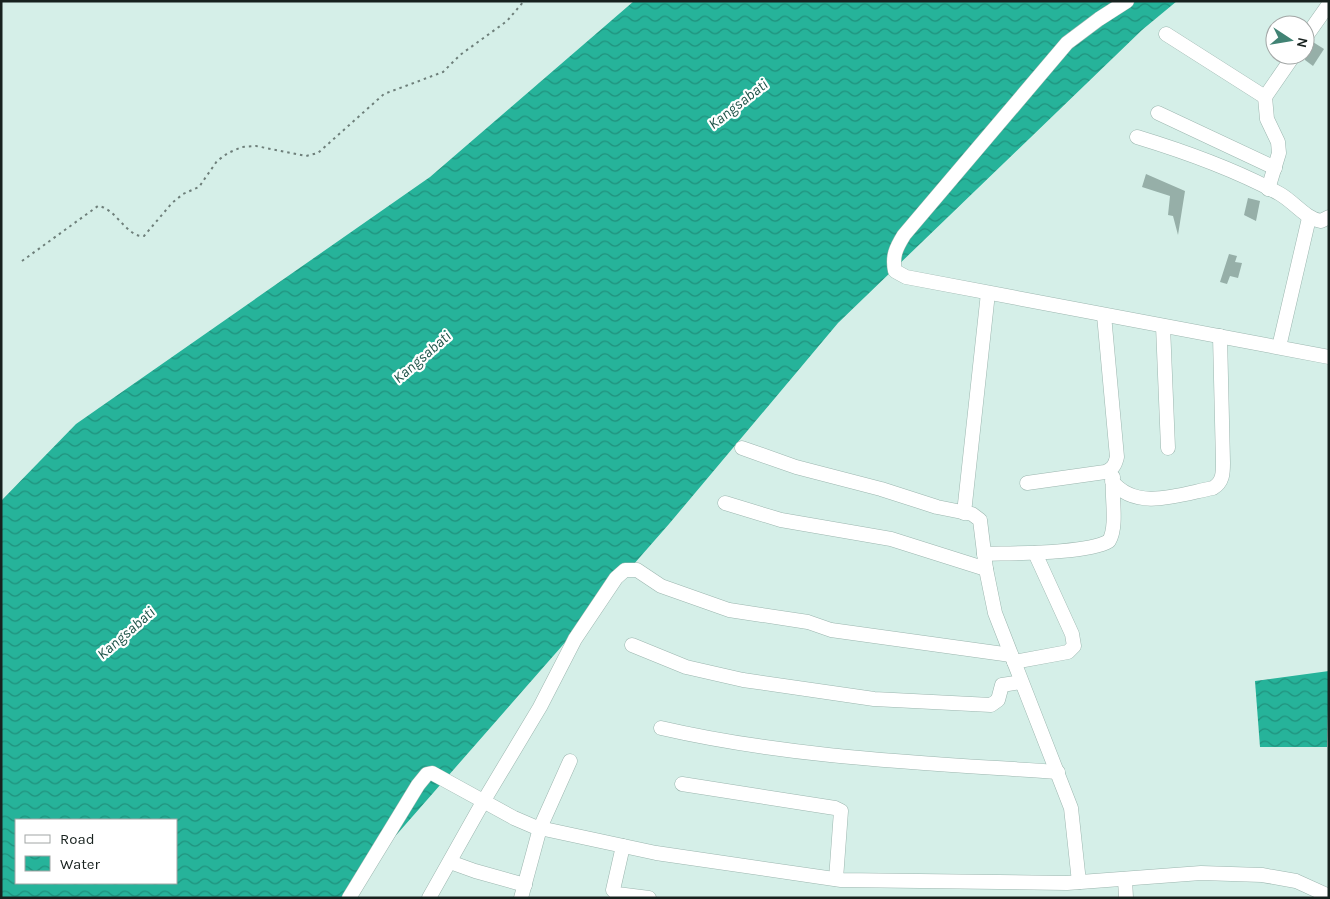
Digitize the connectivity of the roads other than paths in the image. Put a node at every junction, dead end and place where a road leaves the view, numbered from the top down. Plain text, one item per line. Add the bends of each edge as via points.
1 (1127, 1) edge
2 (1329, 4) edge
3 (1315, 24) edge
4 (1166, 34) dead end
5 (1287, 65) edge
6 (1265, 97) junction
7 (1158, 113) dead end
8 (1137, 137) dead end
9 (1275, 168) junction
10 (1268, 189) junction
11 (1329, 217) edge
12 (1310, 218) junction
13 (988, 293) junction
14 (1104, 315) junction
15 (1163, 326) junction
16 (1220, 336) junction
17 (1279, 347) junction
18 (1329, 357) edge
19 (742, 448) dead end
20 (1168, 448) dead end
21 (1115, 464) junction
22 (1112, 481) junction
23 (1027, 483) dead end
24 (725, 503) dead end
25 (964, 513) junction
26 (1035, 553) junction
27 (984, 554) junction
28 (986, 569) junction
29 (632, 645) dead end
30 (1012, 658) junction
31 (1021, 682) junction
32 (661, 728) dead end
33 (570, 761) dead end
34 (1058, 772) junction
35 (682, 784) dead end
36 (483, 802) junction
37 (540, 828) junction
38 (623, 846) junction
39 (450, 862) junction
40 (836, 879) junction
41 (1125, 879) junction
42 (1079, 882) junction
43 (523, 891) edge
44 (1329, 896) edge
45 (349, 898) edge
46 (430, 898) edge
47 (649, 898) edge
48 (1126, 898) edge

1 - 13 street via 1067,43 904,235 894,251 895,271 906,277
2 - 3 street
4 - 6 street
5 - 6 street
6 - 9 street via 1267,118 1278,142
7 - 9 street
8 - 10 street via 1196,157
9 - 10 street
10 - 12 street via 1299,206
11 - 12 street via 1321,222
12 - 17 street
13 - 14 street
13 - 25 street
14 - 15 street
14 - 21 street via 1117,457
15 - 16 street
15 - 20 street
16 - 17 street
16 - 22 street via 1221,480 1214,488 1143,499 1119,490
17 - 18 street
19 - 25 street via 796,467
21 - 22 street
21 - 23 street via 1105,472
22 - 26 street via 1114,525 1109,541 1092,547
24 - 28 street via 781,520 891,540
25 - 27 street via 980,520
26 - 27 street
26 - 30 street via 1072,634 1074,646 1068,652
27 - 28 street
28 - 30 street via 995,613
29 - 31 street via 709,674 874,699 991,705 998,700 1002,686
30 - 31 street
30 - 36 street via 830,630 808,622 730,610 661,586 637,570 624,570 575,639 540,707
31 - 34 street
32 - 34 street via 740,744 830,754
33 - 37 street
34 - 42 street via 1071,808
35 - 40 street via 841,811
36 - 37 street
36 - 39 street
36 - 45 street via 439,775 427,774
37 - 38 street
37 - 43 street
38 - 40 street
38 - 47 street via 614,890 617,894
39 - 43 street
39 - 46 street
40 - 42 street via 865,882
41 - 42 street
41 - 44 street via 1201,873 1262,874 1296,881
41 - 48 street

